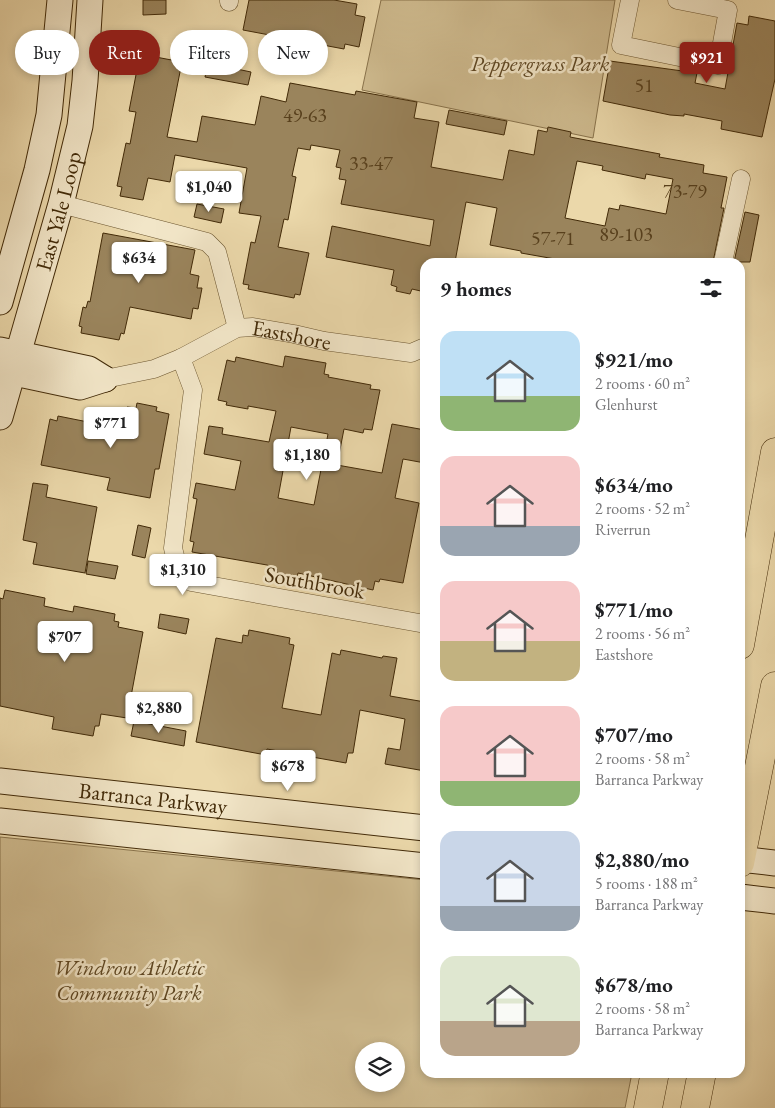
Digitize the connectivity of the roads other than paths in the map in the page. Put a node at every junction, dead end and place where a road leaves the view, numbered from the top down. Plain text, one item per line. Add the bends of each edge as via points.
1 (60, 0) edge
2 (90, 0) edge
3 (630, 0) edge
4 (677, 0) edge
5 (742, 179) dead end
6 (61, 204) junction
7 (724, 258) edge
8 (0, 302) edge
9 (237, 328) junction
10 (420, 349) edge
11 (180, 358) junction
12 (7, 362) edge
13 (105, 379) joint
14 (0, 417) edge
15 (775, 452) edge
16 (745, 617) edge
17 (420, 623) edge
18 (775, 686) edge
19 (0, 781) edge
20 (0, 822) edge
21 (420, 827) edge
22 (745, 834) edge
23 (745, 860) edge
24 (775, 863) edge
25 (420, 865) edge
26 (745, 898) edge
27 (775, 901) edge
28 (654, 1078) edge
29 (701, 1078) edge
30 (648, 1108) edge
31 (695, 1108) edge

1 - 8 main road, East Yale Loop via 49,115
2 - 6 main road, East Yale Loop via 86,82 80,126
3 - 4 street via 621,45 718,66 728,10
5 - 7 street
6 - 9 street via 207,242 217,252
6 - 12 main road, East Yale Loop
9 - 10 street, Eastshore via 253,327 411,353
9 - 11 street, Eastshore
11 - 13 street, Eastshore via 154,370
11 - 17 street, Southbrook via 193,390 172,548 177,564 191,582
12 - 13 main road, Eastshore via 80,387
12 - 14 main road, East Yale Loop
15 - 16 main road
18 - 22 main road
19 - 21 main road, Barranca Parkway
20 - 25 main road, Barranca Parkway
23 - 24 main road
26 - 27 main road
28 - 30 main road
29 - 31 main road

